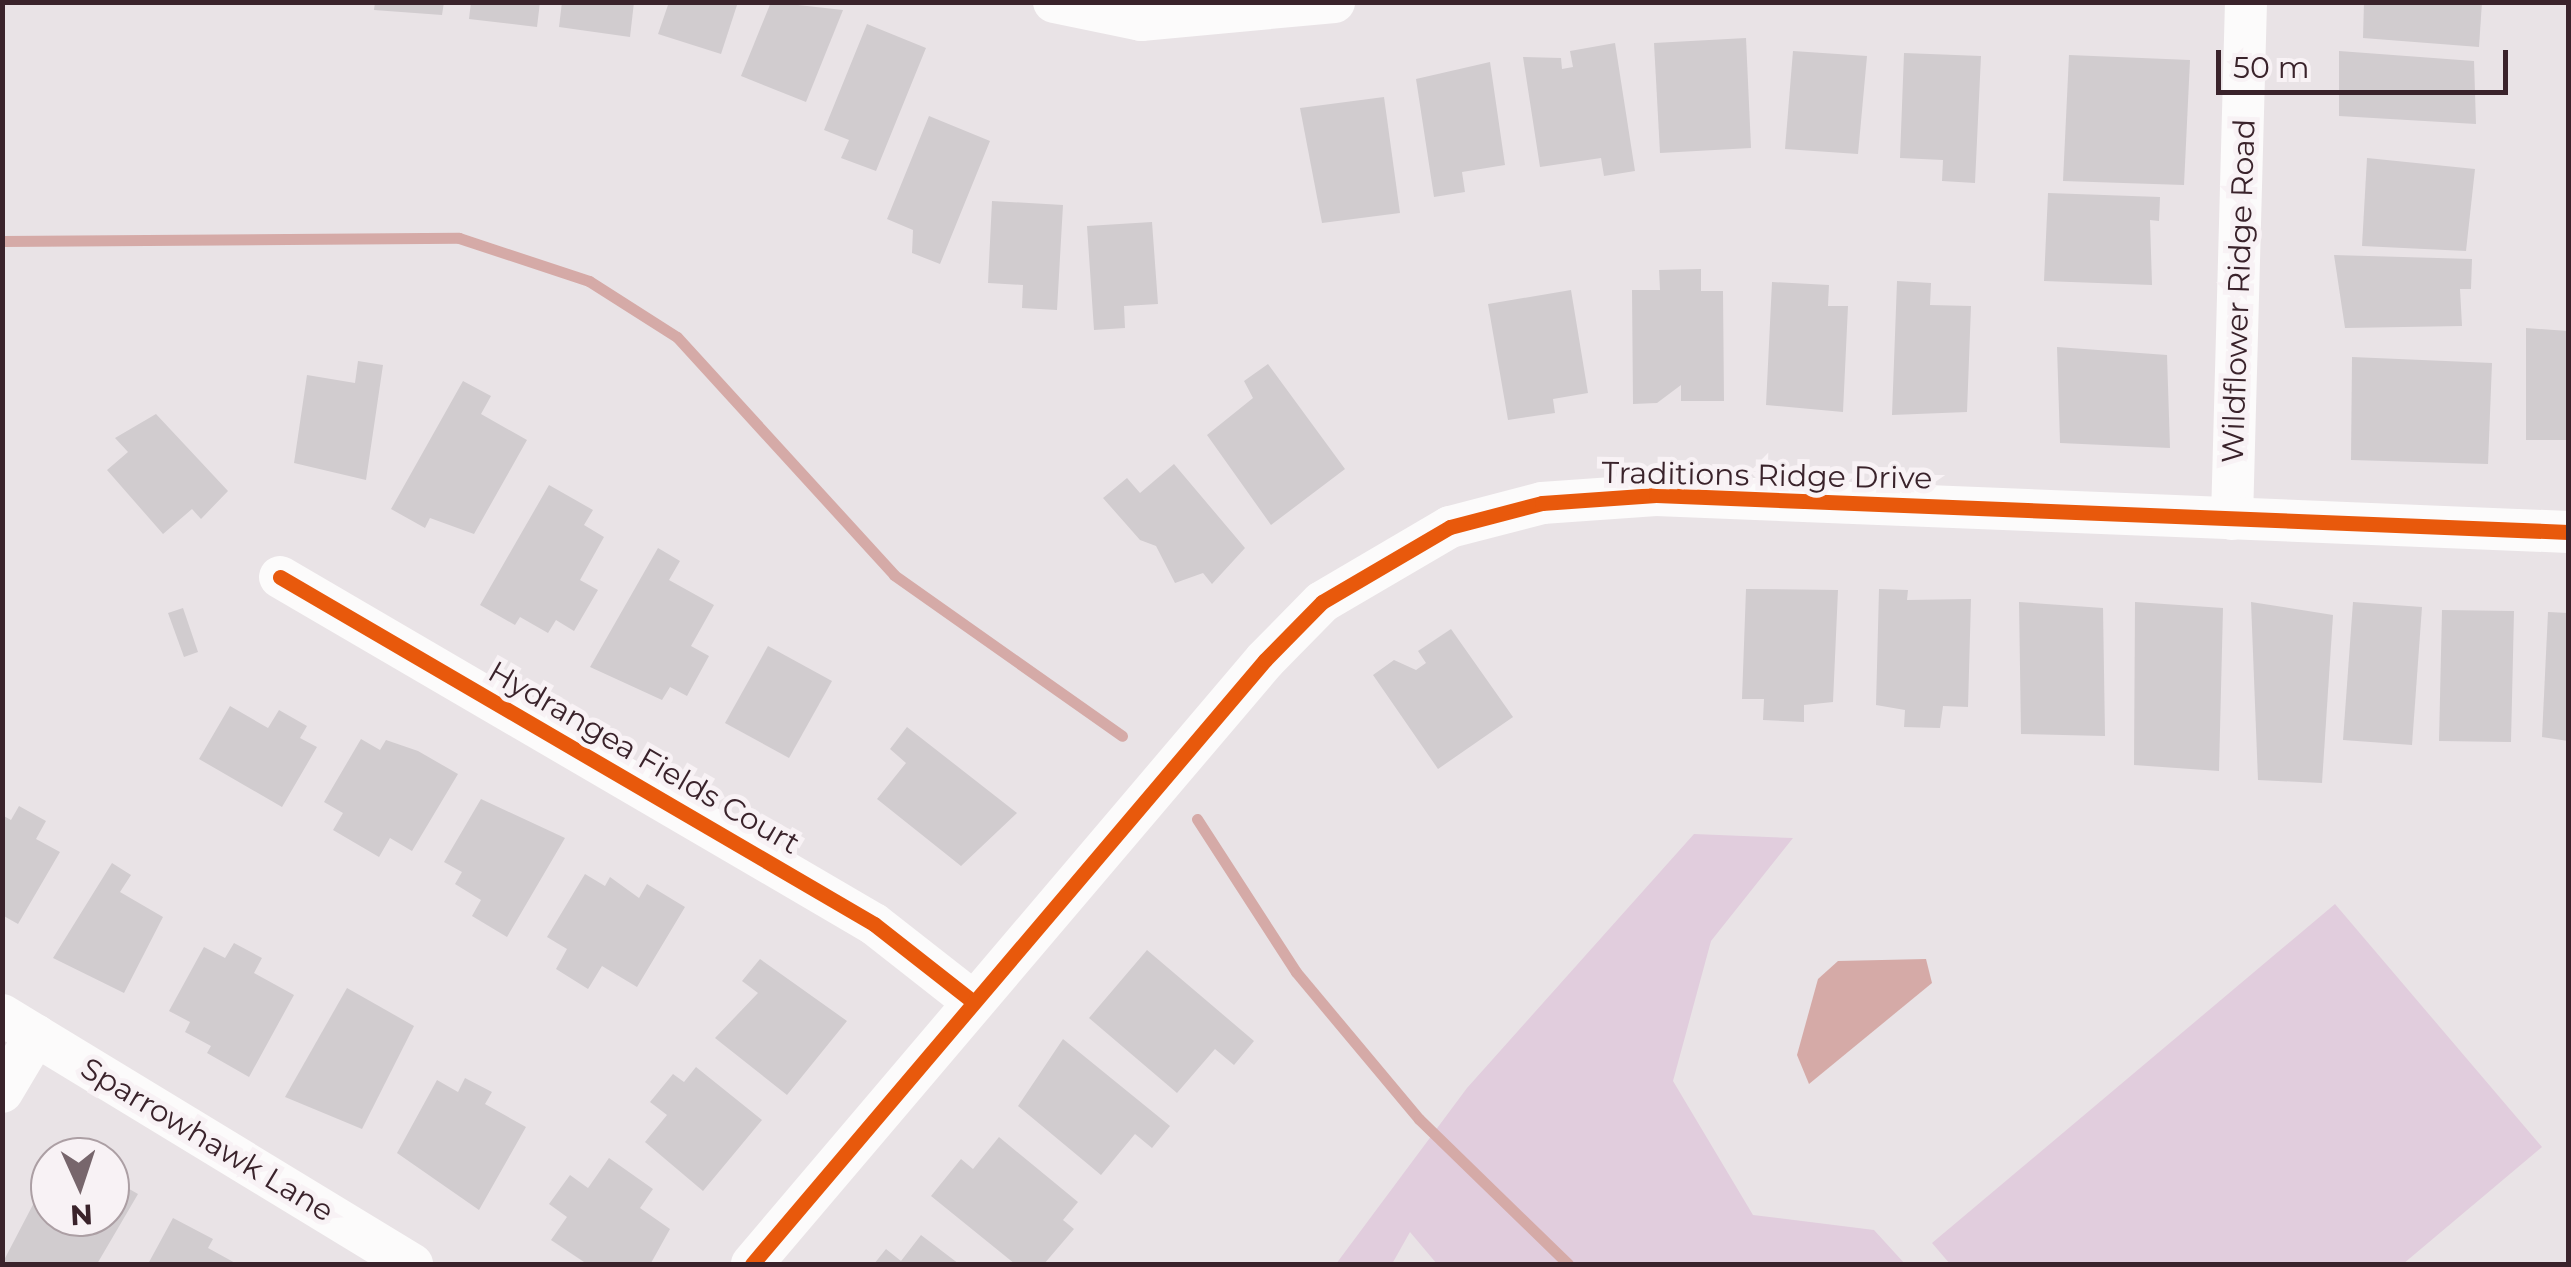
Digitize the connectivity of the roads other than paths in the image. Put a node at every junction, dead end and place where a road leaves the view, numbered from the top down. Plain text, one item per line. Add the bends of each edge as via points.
1 (1054, 2) edge
2 (1334, 2) edge
3 (2246, 2) edge
4 (2232, 519) junction
5 (2568, 532) edge
6 (280, 577) dead end
7 (971, 1000) junction
8 (19, 1025) edge
9 (2, 1092) edge
10 (412, 1264) edge
11 (752, 1264) edge

1 - 2 street via 1141,20
3 - 4 street, Wildflower Ridge Road
4 - 5 street, Traditions Ridge Drive
4 - 7 street, Traditions Ridge Drive via 1656,495 1542,503 1450,528 1322,602
6 - 7 street, Hydrangea Fields Court via 874,924
7 - 11 street, Traditions Ridge Drive
8 - 9 street
8 - 10 street, Sparrowhawk Lane

